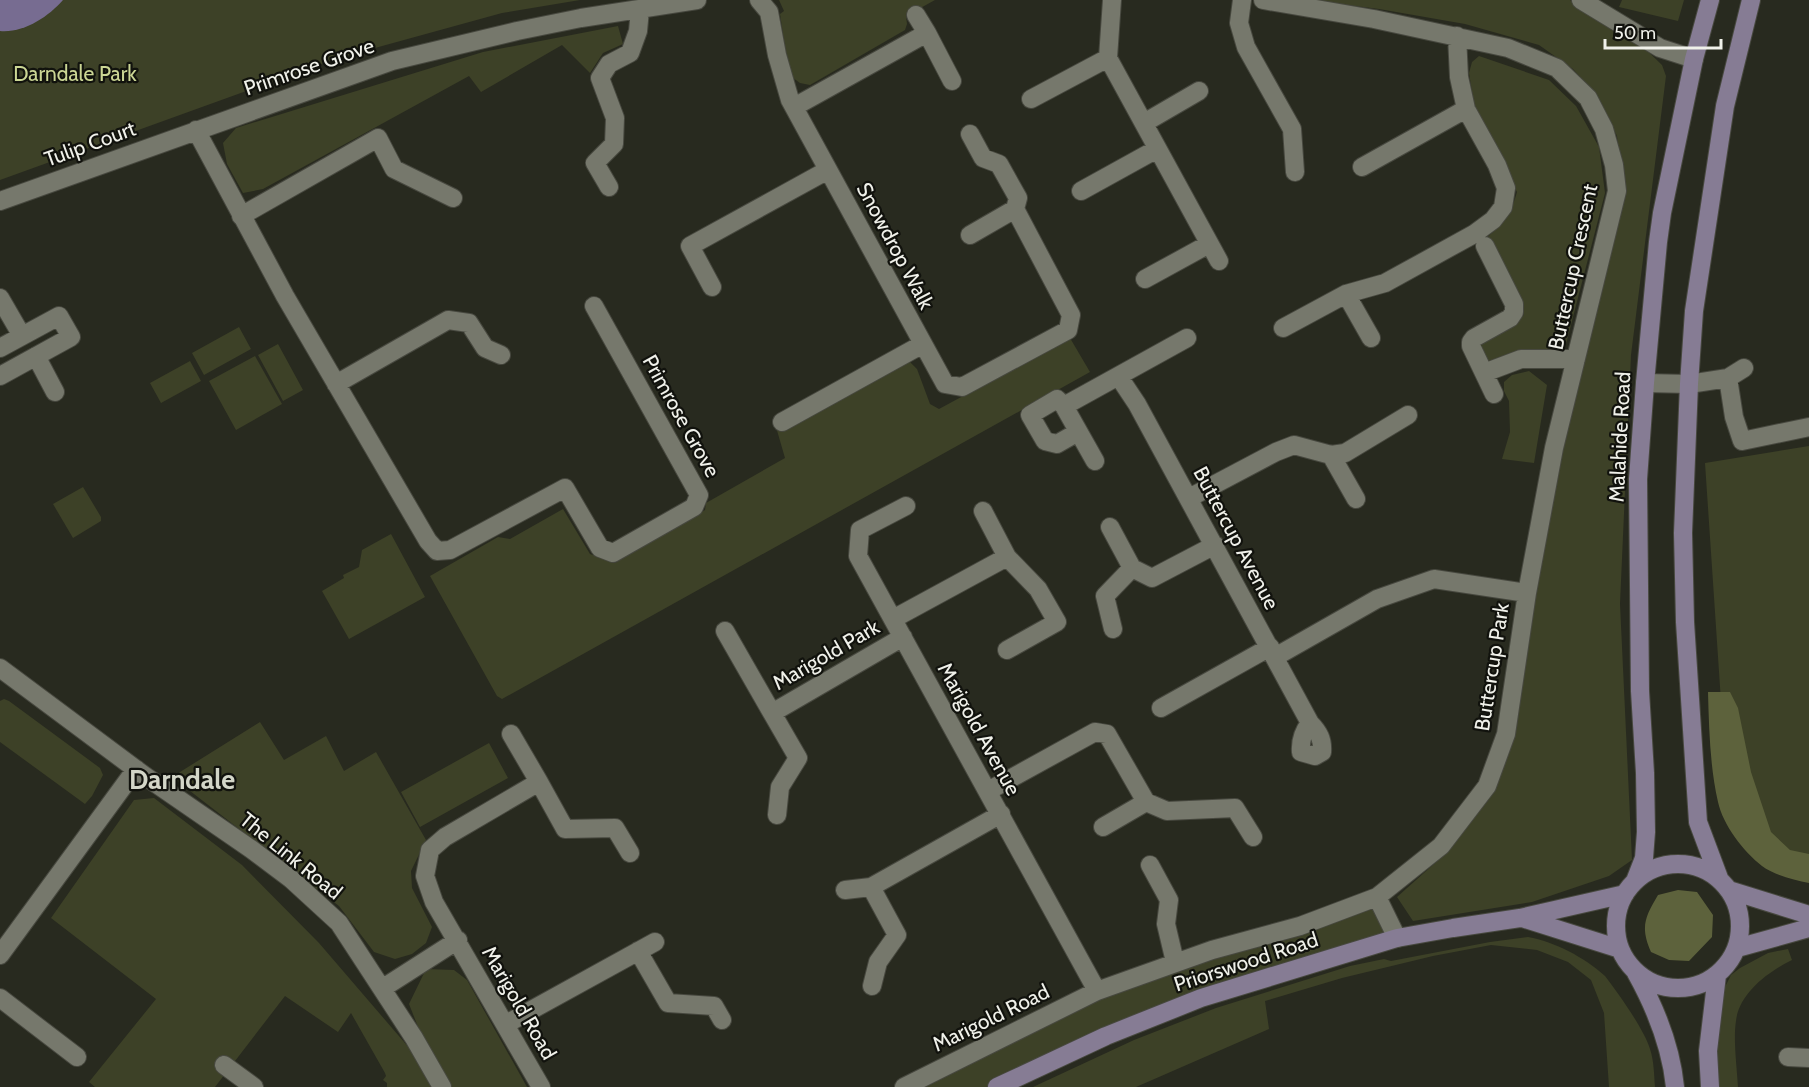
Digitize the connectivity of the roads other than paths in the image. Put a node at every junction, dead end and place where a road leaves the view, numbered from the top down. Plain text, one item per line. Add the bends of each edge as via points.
1 (697, 0) edge
2 (1112, 0) edge
3 (1242, 0) edge
4 (1263, 0) edge
5 (1581, 0) edge
6 (1710, 0) edge
7 (1751, 0) edge
8 (764, 6) edge
9 (640, 10) junction
10 (916, 15) dead end
11 (927, 33) junction
12 (1457, 36) junction
13 (1108, 58) junction
14 (1694, 59) junction
15 (952, 81) dead end
16 (1200, 91) dead end
17 (1031, 99) dead end
18 (794, 107) junction
19 (1466, 109) junction
20 (1144, 123) junction
21 (196, 130) junction
22 (970, 134) dead end
23 (1157, 149) junction
24 (1362, 167) dead end
25 (828, 170) junction
26 (1295, 172) dead end
27 (609, 187) dead end
28 (1081, 191) dead end
29 (453, 198) dead end
30 (0, 201) edge
31 (1015, 209) junction
32 (241, 216) junction
33 (970, 235) dead end
34 (1209, 244) junction
35 (1485, 246) dead end
36 (1219, 261) dead end
37 (1145, 279) dead end
38 (711, 287) dead end
39 (1346, 294) junction
40 (0, 298) edge
41 (594, 306) dead end
42 (1283, 328) dead end
43 (22, 336) junction
44 (1187, 338) dead end
45 (1371, 338) dead end
46 (923, 345) junction
47 (0, 348) edge
48 (501, 355) dead end
49 (36, 356) junction
50 (1576, 359) junction
51 (1744, 368) dead end
52 (1484, 373) junction
53 (0, 376) edge
54 (1119, 377) junction
55 (1728, 378) junction
56 (1645, 382) junction
57 (336, 384) junction
58 (1689, 384) junction
59 (55, 392) dead end
60 (1494, 394) dead end
61 (1064, 406) junction
62 (1408, 415) dead end
63 (782, 422) dead end
64 (1809, 427) edge
65 (1078, 432) junction
66 (1331, 455) junction
67 (1095, 461) dead end
68 (1189, 498) junction
69 (1356, 500) dead end
70 (906, 506) dead end
71 (983, 511) dead end
72 (1110, 527) dead end
73 (1215, 545) junction
74 (1007, 557) junction
75 (1132, 568) junction
76 (1527, 593) junction
77 (892, 619) junction
78 (1113, 629) dead end
79 (725, 631) dead end
80 (903, 637) junction
81 (1007, 650) dead end
82 (1272, 652) junction
83 (0, 668) edge
84 (1161, 708) dead end
85 (772, 713) junction
86 (1310, 723) dead end
87 (511, 734) dead end
88 (136, 769) junction
89 (539, 783) junction
90 (988, 791) junction
91 (1146, 802) junction
92 (1001, 814) junction
93 (777, 815) dead end
94 (1102, 827) dead end
95 (1253, 837) dead end
96 (630, 853) dead end
97 (1150, 865) dead end
98 (1724, 884) junction
99 (871, 887) junction
100 (1630, 888) junction
101 (844, 890) dead end
102 (1377, 897) junction
103 (1809, 915) edge
104 (1520, 918) junction
105 (1809, 928) edge
106 (1397, 938) junction
107 (458, 940) junction
108 (655, 942) dead end
109 (1737, 948) junction
110 (1620, 949) junction
111 (638, 951) junction
112 (0, 955) edge
113 (1175, 962) junction
114 (1635, 972) junction
115 (1718, 975) junction
116 (872, 986) dead end
117 (383, 988) junction
118 (1097, 991) junction
119 (0, 998) edge
120 (722, 1020) dead end
121 (506, 1024) junction
122 (77, 1057) dead end
123 (1788, 1057) dead end
124 (1809, 1058) edge
125 (224, 1065) dead end
126 (254, 1087) edge
127 (442, 1087) edge
128 (541, 1087) edge
129 (904, 1087) edge
130 (997, 1087) edge
131 (1675, 1087) edge
132 (1710, 1087) edge

1 - 9 street, Primrose Grove
2 - 13 street
3 - 26 street via 1239,23 1246,47 1292,129
4 - 12 street
5 - 14 street via 1660,48
6 - 14 main road, Malahide Road
7 - 58 main road via 1725,106 1694,310
8 - 18 street, Snowdrop Walk
9 - 21 street, Primrose Grove via 517,31 392,62
9 - 27 street via 630,54 609,64 600,78 615,118 615,144 595,163
10 - 11 street
11 - 15 street
11 - 18 street
12 - 19 street via 1459,77
12 - 50 street, Buttercup Crescent via 1508,48 1557,68 1588,98 1604,129 1617,191
13 - 17 street
13 - 20 street
14 - 56 main road, Malahide Road via 1658,242
16 - 20 street
18 - 25 street, Snowdrop Walk
19 - 24 street
19 - 39 street via 1506,188 1503,207 1494,220 1474,234 1384,283
20 - 23 street
21 - 30 street, Tulip Court
21 - 32 street, Primrose Grove
22 - 31 street, Snowdrop Walk via 983,158 999,164 1017,198
23 - 28 street
23 - 34 street
25 - 38 street, Snowdrop Walk via 690,246
25 - 46 street, Snowdrop Walk
29 - 32 street via 394,170 378,138
31 - 33 street
31 - 46 street, Snowdrop Walk via 1071,315 1068,330 962,387 945,384
32 - 57 street, Primrose Grove
34 - 36 street
34 - 37 street
35 - 52 street via 1514,304 1514,312 1471,342
39 - 42 street
39 - 45 street
40 - 43 street
41 - 57 street, Primrose Grove via 699,495 694,507 613,553 600,548 565,488 450,550 436,551
43 - 47 street
43 - 49 street via 59,316 71,338
44 - 54 street
46 - 63 street, Snowdrop Walk
48 - 57 street via 485,348 469,323 448,320
49 - 53 street
49 - 59 street
50 - 52 street via 1521,359
50 - 76 street, Buttercup Crescent via 1554,448
51 - 55 street
52 - 60 street
54 - 61 street
54 - 68 street, Buttercup Avenue
55 - 58 street
55 - 64 street via 1742,441
56 - 58 street
56 - 100 main road, Malahide Road via 1638,514 1646,832 1644,858
58 - 98 main road via 1683,533 1698,822
61 - 65 street
61 - 65 street via 1057,399 1030,415 1045,441 1058,444
62 - 66 street via 1345,453
65 - 67 street
66 - 68 street via 1294,445
66 - 69 street
68 - 73 street, Buttercup Avenue
70 - 77 street, Marigold Avenue via 860,530 858,556
71 - 74 street
72 - 75 street
73 - 75 street via 1152,578
73 - 82 street, Buttercup Avenue
74 - 77 street
74 - 81 street via 1038,589 1057,622
75 - 78 street via 1105,596
76 - 82 street, Buttercup Park via 1434,579 1377,599
76 - 102 street, Buttercup Park via 1506,734 1487,786 1441,846
77 - 80 street, Marigold Avenue
79 - 85 street, Marigold Park
80 - 85 street, Marigold Park
80 - 90 street, Marigold Avenue
82 - 84 street, Buttercup Park
82 - 86 street, Buttercup Avenue
83 - 88 street, The Link Road
85 - 93 street, Marigold Park via 798,758 780,787
87 - 89 street
88 - 112 street
88 - 117 street, The Link Road via 291,879 339,923
89 - 96 street via 565,829 615,828
89 - 107 street, Marigold Road via 445,837 430,850 425,876 434,902
90 - 91 street via 1095,732 1107,734
90 - 92 street, Marigold Avenue
91 - 94 street
91 - 95 street via 1167,811 1235,808
92 - 99 street
92 - 118 street, Marigold Avenue
97 - 113 street via 1169,900 1166,924
98 - 100 main road via 1702,868 1675,864 1645,873
98 - 103 main road
98 - 109 main road via 1737,905 1741,926
99 - 101 street
99 - 116 street via 897,936 878,962
100 - 104 main road, Priorswood Road
100 - 110 main road via 1616,923
102 - 106 street
102 - 113 street, Buttercup Park via 1300,926
104 - 106 main road, Priorswood Road
104 - 110 main road, Priorswood Road
105 - 109 main road
106 - 130 main road, Priorswood Road via 1201,998 1106,1036
107 - 117 street, Marigold Road
107 - 121 street, Marigold Road
108 - 111 street
109 - 115 main road
110 - 114 main road
111 - 120 street via 668,1003 714,1006
111 - 121 street
113 - 118 street, Buttercup Park
114 - 115 main road via 1657,985 1672,988 1694,987
114 - 131 main road via 1664,1032
115 - 132 main road via 1708,1050
117 - 127 street, The Link Road
118 - 129 street, Marigold Road
119 - 122 street
121 - 128 street, Marigold Road
123 - 124 street
125 - 126 street

